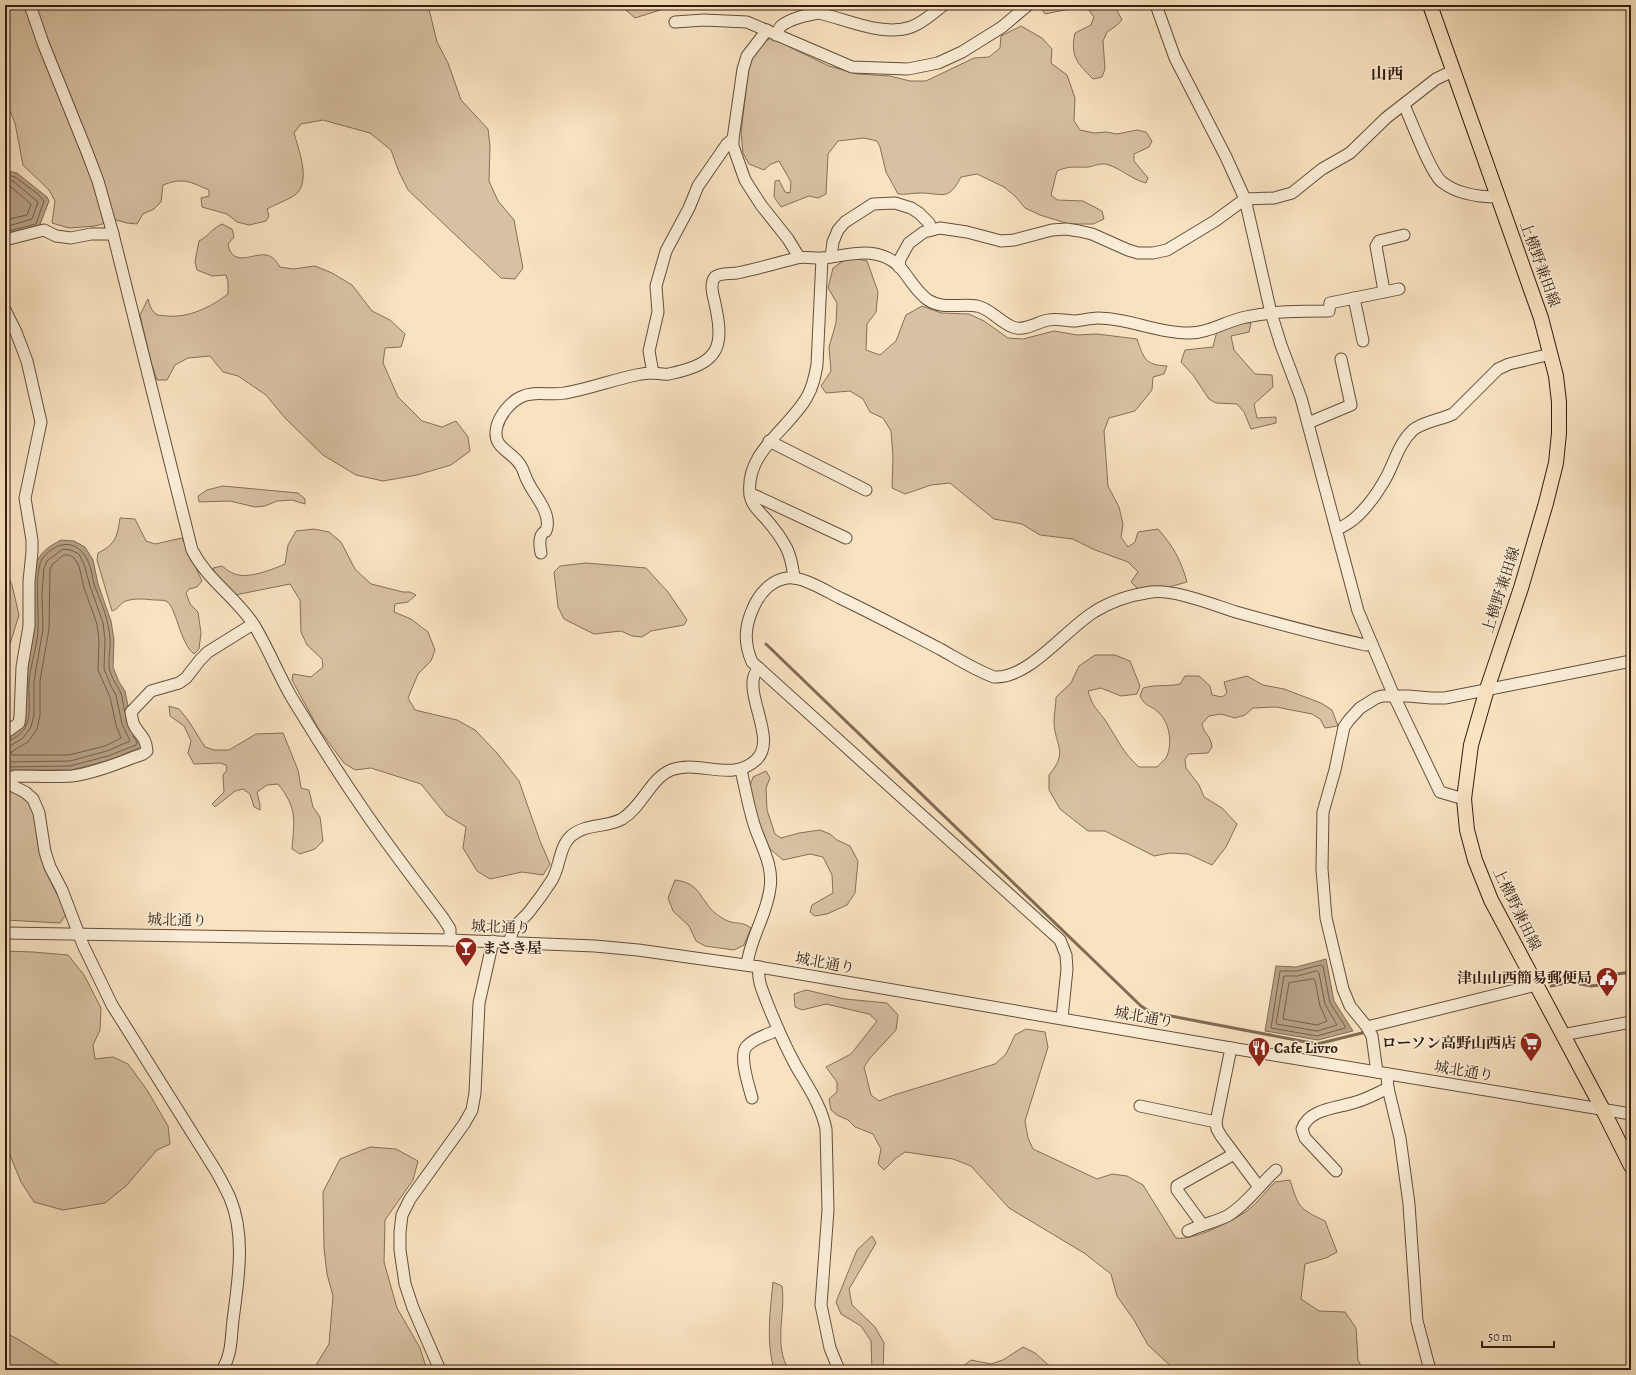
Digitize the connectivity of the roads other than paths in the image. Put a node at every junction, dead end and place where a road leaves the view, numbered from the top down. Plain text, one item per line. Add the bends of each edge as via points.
1 (30, 5) edge
2 (944, 5) edge
3 (1028, 5) edge
4 (1156, 5) edge
5 (1430, 5) edge
6 (675, 22) dead end
7 (771, 32) junction
8 (1453, 71) junction
9 (1404, 105) junction
10 (732, 139) junction
11 (1498, 197) junction
12 (1245, 199) junction
13 (932, 230) junction
14 (114, 234) junction
15 (1404, 235) dead end
16 (5, 240) edge
17 (799, 257) junction
18 (826, 257) junction
19 (899, 267) junction
20 (1399, 289) dead end
21 (1384, 291) junction
22 (1354, 298) junction
23 (5, 310) edge
24 (1271, 313) junction
25 (1363, 341) dead end
26 (1551, 354) junction
27 (1341, 359) dead end
28 (653, 373) junction
29 (1308, 423) junction
30 (769, 441) junction
31 (866, 490) dead end
32 (750, 495) junction
33 (1336, 529) junction
34 (846, 538) dead end
35 (541, 553) dead end
36 (794, 578) junction
37 (253, 624) junction
38 (1372, 644) junction
39 (1631, 661) edge
40 (759, 668) junction
41 (1487, 689) junction
42 (1394, 696) junction
43 (5, 733) edge
44 (740, 770) junction
45 (5, 782) edge
46 (1464, 800) junction
47 (5, 933) edge
48 (78, 934) junction
49 (450, 940) junction
50 (493, 941) junction
51 (510, 942) junction
52 (747, 965) junction
53 (759, 966) junction
54 (1536, 985) junction
55 (1062, 1018) junction
56 (1630, 1022) edge
57 (1367, 1027) junction
58 (778, 1030) junction
59 (1562, 1035) junction
60 (1231, 1048) junction
61 (1382, 1073) junction
62 (1388, 1088) junction
63 (752, 1098) dead end
64 (1140, 1106) dead end
65 (1602, 1108) junction
66 (1631, 1114) edge
67 (1216, 1122) junction
68 (1234, 1154) junction
69 (1631, 1166) edge
70 (1276, 1170) dead end
71 (1336, 1171) dead end
72 (1260, 1186) junction
73 (1202, 1224) junction
74 (1188, 1230) dead end
75 (222, 1370) edge
76 (440, 1370) edge
77 (839, 1370) edge
78 (1430, 1370) edge

1 - 14 street via 42,43 87,152
2 - 7 street via 912,27 899,30 886,30 818,13 808,14
3 - 7 street via 1002,27 962,52 938,63 908,69 852,67
4 - 12 street via 1175,58
5 - 8 main road, 上横野兼田線
6 - 7 street via 737,20
7 - 10 street via 747,56
8 - 9 street via 1436,79
8 - 11 main road, 上横野兼田線
9 - 11 street via 1440,181 1468,194
9 - 12 street via 1386,118 1350,153 1322,169 1292,193 1274,198
10 - 17 street via 745,180
10 - 28 street via 698,186 666,251 656,286 658,312 649,351
11 - 26 main road, 上横野兼田線 via 1541,318
12 - 13 street via 1175,247 1153,253 1128,250 1092,234 1066,229 1001,241 953,229
12 - 24 street
13 - 18 street via 919,213 911,208 895,204 873,204 845,222 838,230
13 - 19 street via 909,243 900,259
14 - 16 street via 91,234 71,238 56,236 44,230
14 - 37 street via 192,550 209,577 243,610
15 - 21 street via 1379,241 1376,246
17 - 18 street
17 - 28 street via 717,276 712,284 712,292 720,331 712,356 681,371 661,375
18 - 19 street via 868,252 881,254
18 - 30 street via 814,383 795,414
19 - 24 street via 929,301 947,306 977,306 986,309 1014,328 1050,320 1077,321 1098,318 1187,333 1201,332 1228,322
20 - 21 street
21 - 22 street
22 - 24 street via 1330,303 1329,311
22 - 25 street
23 - 43 street via 27,361 41,422 25,498 32,552 29,626 22,667 20,716 19,723
24 - 29 street
26 - 33 street via 1498,369 1453,414 1414,430 1395,455 1384,483 1371,500 1357,516
26 - 41 main road, 上横野兼田線 via 1559,402 1556,463 1523,581
27 - 29 street via 1351,405
28 - 35 street via 564,394 524,395 514,400 502,415 496,430 498,444 523,468 545,511 546,531 541,537
29 - 33 street
30 - 31 street
30 - 32 street via 752,470
32 - 34 street
32 - 36 street via 752,504 767,520 787,549
33 - 38 street via 1358,611
36 - 38 street via 872,613 994,677 1011,675 1025,667 1093,612 1112,602 1152,592 1188,597 1313,634
36 - 40 street via 778,580 768,587 751,612 745,638 752,662
37 - 45 street via 208,652 179,683 151,691 131,712 147,751 82,774 16,776
37 - 49 street via 318,740 357,801 443,918 450,929
38 - 42 street
39 - 41 street
40 - 44 street via 754,676 754,690 764,744 757,760
40 - 55 street via 1060,940 1066,955 1067,969
41 - 42 street via 1445,698
41 - 46 main road, 上横野兼田線 via 1471,746
42 - 46 street via 1440,792
42 - 57 street via 1376,698 1360,708 1344,727 1336,770 1323,812 1322,869 1326,918 1343,989 1350,1006
44 - 51 street via 687,768 670,771 655,783 637,807 622,820 574,834 563,849 554,876 513,930
44 - 52 street via 753,821 771,873 768,901 754,935
45 - 48 street via 33,799 39,813 50,867 62,890
46 - 54 main road, 上横野兼田線 via 1467,830 1475,860 1491,900
47 - 48 street, 城北通り
48 - 49 street, 城北通り
48 - 75 street via 112,1005 216,1171 230,1199 236,1218 240,1256 239,1283 230,1350
49 - 50 street, 城北通り
50 - 51 street, 城北通り
50 - 76 street via 480,1003 472,1110 410,1199 402,1215 400,1250 405,1284
51 - 52 street, 城北通り via 638,950
52 - 53 street, 城北通り
53 - 55 street, 城北通り
53 - 58 street via 760,984
54 - 57 street
54 - 59 main road, 上横野兼田線
55 - 60 street, 城北通り
56 - 59 street
57 - 61 street
58 - 63 street via 748,1044 744,1050 743,1057
58 - 77 street via 817,1101 826,1129 828,1210 821,1306 830,1348
59 - 65 main road, 上横野兼田線
60 - 61 street, 城北通り
60 - 67 street
61 - 62 street
61 - 65 street, 城北通り
62 - 71 street via 1355,1103 1322,1112 1304,1123 1302,1129 1305,1138
62 - 78 street via 1400,1138 1409,1204 1417,1321
64 - 67 street
65 - 66 street, 城北通り
65 - 69 main road, 上横野兼田線
67 - 68 street via 1217,1129
68 - 72 street
68 - 73 street via 1177,1186 1177,1190
70 - 72 street
72 - 73 street via 1238,1209 1227,1216
73 - 74 street

